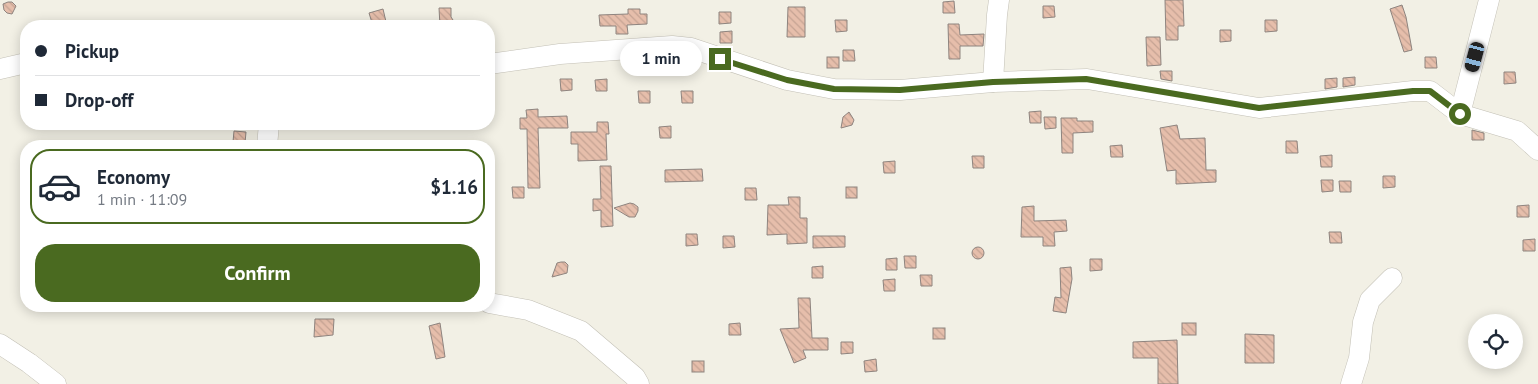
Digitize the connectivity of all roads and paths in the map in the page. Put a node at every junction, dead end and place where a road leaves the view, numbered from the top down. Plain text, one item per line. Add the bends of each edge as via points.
1 (999, 0) edge
2 (1490, 0) edge
3 (495, 63) edge
4 (20, 65) edge
5 (0, 69) edge
6 (993, 82) junction
7 (1460, 114) junction
8 (1538, 150) edge
9 (1392, 278) dead end
10 (495, 304) edge
11 (0, 344) edge
12 (56, 384) edge
13 (639, 384) edge
14 (1351, 384) edge

1 - 6 street
2 - 7 street
3 - 6 street via 560,54 672,46 691,48 787,80 834,89 900,90
4 - 5 street
6 - 7 street via 1086,79 1259,108 1430,91
7 - 8 street via 1517,131
9 - 14 street via 1370,300
10 - 13 street via 528,310 581,331
11 - 12 street

